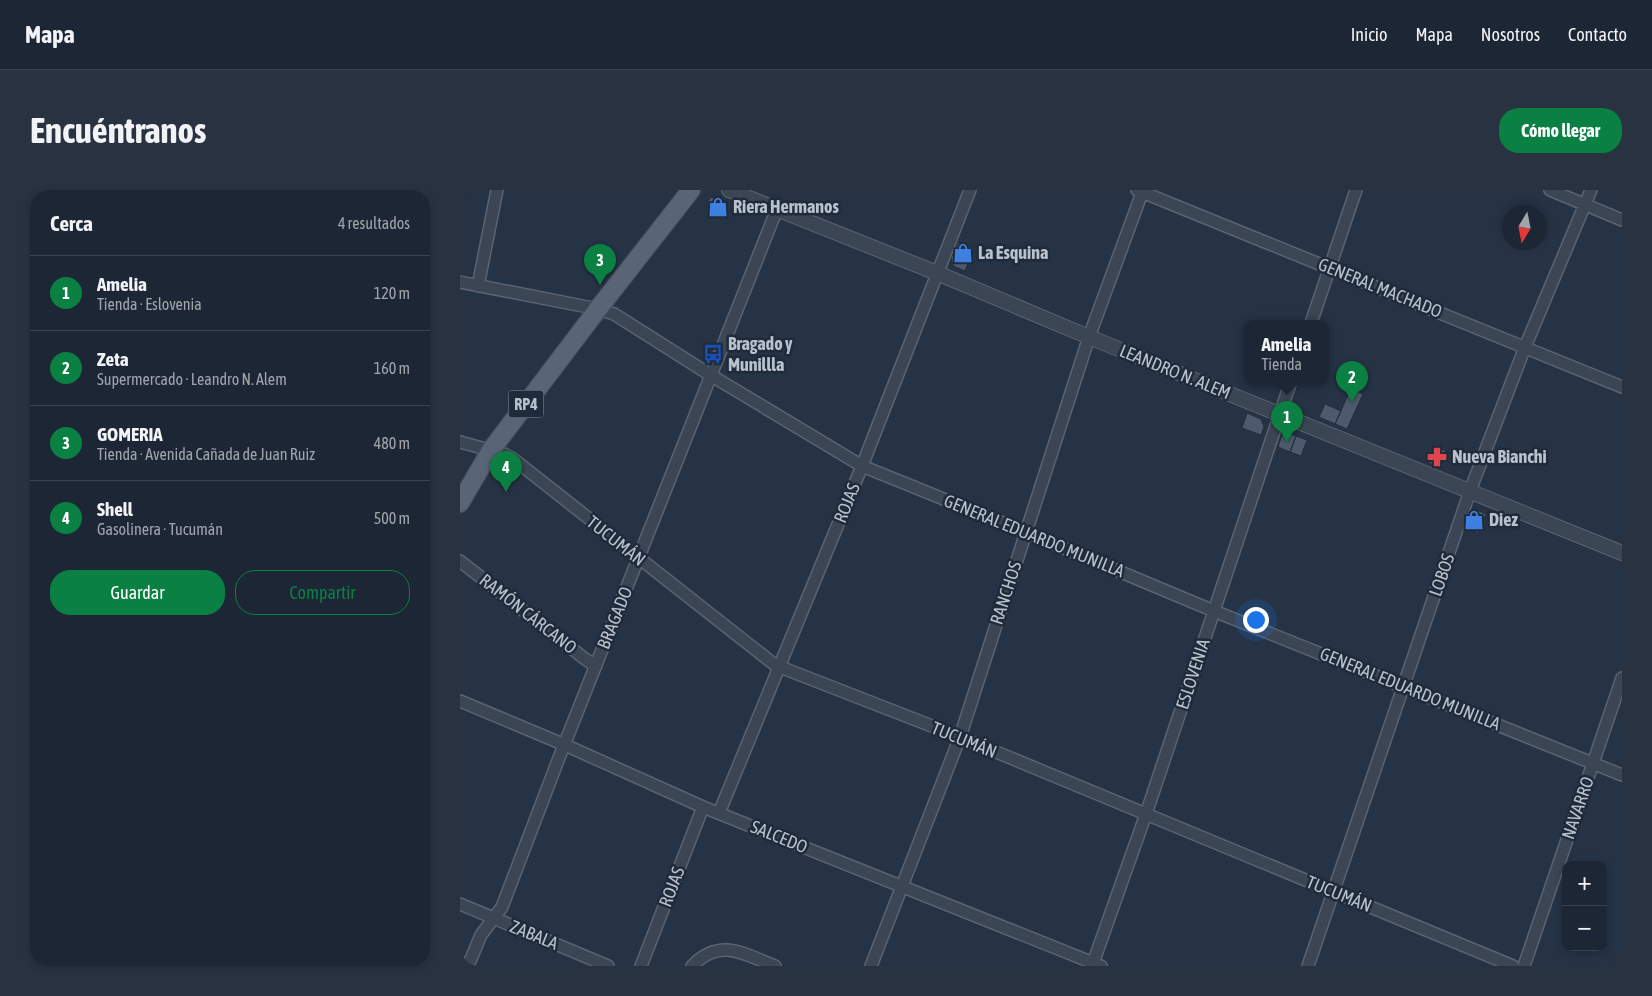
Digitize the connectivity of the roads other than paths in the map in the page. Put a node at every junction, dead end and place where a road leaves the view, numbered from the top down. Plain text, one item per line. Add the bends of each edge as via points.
1 (497, 190) edge
2 (691, 190) edge
3 (729, 190) edge
4 (970, 190) edge
5 (1356, 190) edge
6 (1550, 190) edge
7 (1591, 190) edge
8 (1141, 191) edge
9 (1585, 204) junction
10 (777, 209) junction
11 (1622, 220) edge
12 (1331, 267) junction
13 (936, 273) junction
14 (460, 282) edge
15 (478, 286) junction
16 (598, 309) junction
17 (1312, 320) edge
18 (1090, 337) junction
19 (1525, 347) junction
20 (712, 376) junction
21 (1290, 385) edge
22 (1622, 387) edge
23 (1280, 414) junction
24 (460, 442) edge
25 (491, 450) junction
26 (862, 466) junction
27 (1470, 491) junction
28 (460, 503) edge
29 (1025, 532) junction
30 (1622, 553) edge
31 (638, 559) junction
32 (460, 561) edge
33 (1214, 611) junction
34 (596, 666) junction
35 (779, 667) junction
36 (1622, 678) edge
37 (1404, 686) junction
38 (460, 701) edge
39 (960, 737) junction
40 (565, 745) junction
41 (1593, 763) junction
42 (1622, 775) edge
43 (703, 807) junction
44 (719, 814) junction
45 (1146, 814) junction
46 (903, 886) junction
47 (1333, 892) junction
48 (460, 904) edge
49 (493, 918) junction
50 (1096, 965) edge
51 (468, 966) edge
52 (608, 966) edge
53 (641, 966) edge
54 (692, 966) edge
55 (775, 966) edge
56 (871, 966) edge
57 (1308, 966) edge
58 (1513, 966) edge
59 (1524, 966) edge

1 - 15 street
2 - 16 main road, RP4
3 - 10 street, LEANDRO N. ALEM
4 - 13 street, ROJAS
5 - 12 street
6 - 9 street
7 - 9 street, LOBOS
8 - 12 street, GENERAL MACHADO
8 - 18 street, RANCHOS
9 - 11 street
9 - 19 street, LOBOS
10 - 13 street, LEANDRO N. ALEM
10 - 20 street, BRAGADO
12 - 17 street
12 - 19 street, GENERAL MACHADO
13 - 18 street, LEANDRO N. ALEM
13 - 26 street, ROJAS
14 - 15 street, GENERAL EDUARDO MUNILLA
15 - 16 street, GENERAL EDUARDO MUNILLA
16 - 20 street, GENERAL EDUARDO MUNILLA via 614,314
16 - 25 main road, RP4
18 - 23 street, LEANDRO N. ALEM
18 - 29 street, RANCHOS
19 - 22 street, GENERAL MACHADO
19 - 27 street, LOBOS
20 - 26 street, GENERAL EDUARDO MUNILLA
20 - 31 street, BRAGADO
21 - 23 street, ESLOVENIA
23 - 27 street, LEANDRO N. ALEM
23 - 33 street, ESLOVENIA
24 - 25 street, TUCUMÁN
25 - 28 main road, RP4
25 - 31 street, TUCUMÁN via 512,458
26 - 29 street, GENERAL EDUARDO MUNILLA
26 - 35 street, ROJAS
27 - 30 street, LEANDRO N. ALEM
27 - 37 street, LOBOS
29 - 33 street, GENERAL EDUARDO MUNILLA
29 - 39 street, RANCHOS
31 - 34 street, BRAGADO
31 - 35 street, TUCUMÁN
32 - 34 street, RAMÓN CÁRCANO
33 - 37 street, GENERAL EDUARDO MUNILLA
33 - 45 street, ESLOVENIA
34 - 40 street, BRAGADO
35 - 39 street, TUCUMÁN
35 - 44 street, ROJAS
36 - 41 street, NAVARRO
37 - 41 street, GENERAL EDUARDO MUNILLA
37 - 47 street, LOBOS
38 - 40 street, SALCEDO
39 - 45 street, TUCUMÁN
39 - 46 street, RANCHOS
40 - 43 street, SALCEDO
40 - 49 street, BRAGADO via 502,907
41 - 42 street, GENERAL EDUARDO MUNILLA
41 - 59 street, NAVARRO
43 - 44 street, SALCEDO
43 - 53 street, ROJAS
44 - 46 street, SALCEDO
45 - 47 street, TUCUMÁN
45 - 50 street, ESLOVENIA
46 - 50 street, SALCEDO
46 - 56 street, RANCHOS
47 - 57 street, LOBOS
47 - 58 street, TUCUMÁN
48 - 49 street, ZABALA
49 - 51 street, BRAGADO via 480,935
49 - 52 street, ZABALA
54 - 55 street via 705,954 717,950 736,951

